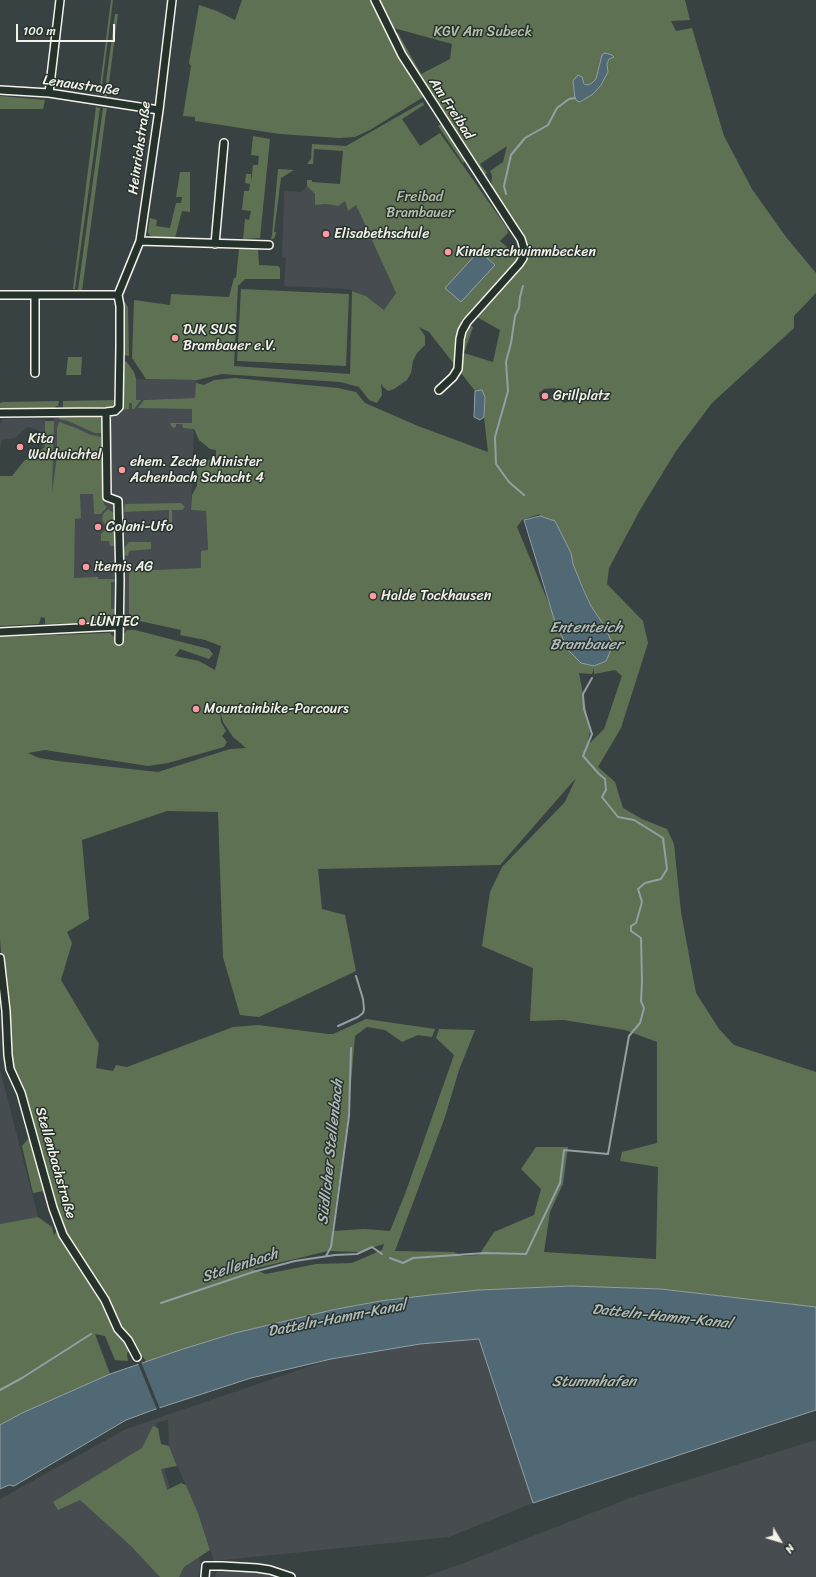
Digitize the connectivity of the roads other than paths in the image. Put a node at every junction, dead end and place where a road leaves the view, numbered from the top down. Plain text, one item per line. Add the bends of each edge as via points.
1 (60, 0) edge
2 (172, 0) edge
3 (375, 0) edge
4 (0, 90) edge
5 (49, 93) junction
6 (159, 110) junction
7 (224, 143) dead end
8 (140, 241) junction
9 (215, 244) junction
10 (269, 245) dead end
11 (0, 295) edge
12 (36, 295) junction
13 (118, 295) junction
14 (35, 373) dead end
15 (439, 390) dead end
16 (106, 412) junction
17 (0, 413) edge
18 (118, 626) junction
19 (0, 632) edge
20 (119, 641) dead end
21 (0, 958) edge
22 (137, 1357) dead end
23 (205, 1577) edge
24 (291, 1577) edge

1 - 5 street
2 - 6 street, Heinrichstraße
3 - 15 street, Am Freibad via 402,55 521,239 524,249 522,258 467,322 460,339 458,369 454,377
4 - 5 street, Lenaustraße
5 - 6 street, Lenaustraße
6 - 8 street, Heinrichstraße
7 - 9 street
8 - 9 street
8 - 13 street, Heinrichstraße
9 - 10 street
11 - 12 street
12 - 13 street
12 - 14 street
13 - 16 street, Heinrichstraße via 120,401 115,411
16 - 17 street
16 - 18 street via 108,497 118,501
18 - 19 street
18 - 20 street
21 - 22 street, Stellenbachstraße via 10,1069 21,1093 53,1208 63,1235 105,1300 118,1329 128,1340
23 - 24 street via 206,1566 257,1568

